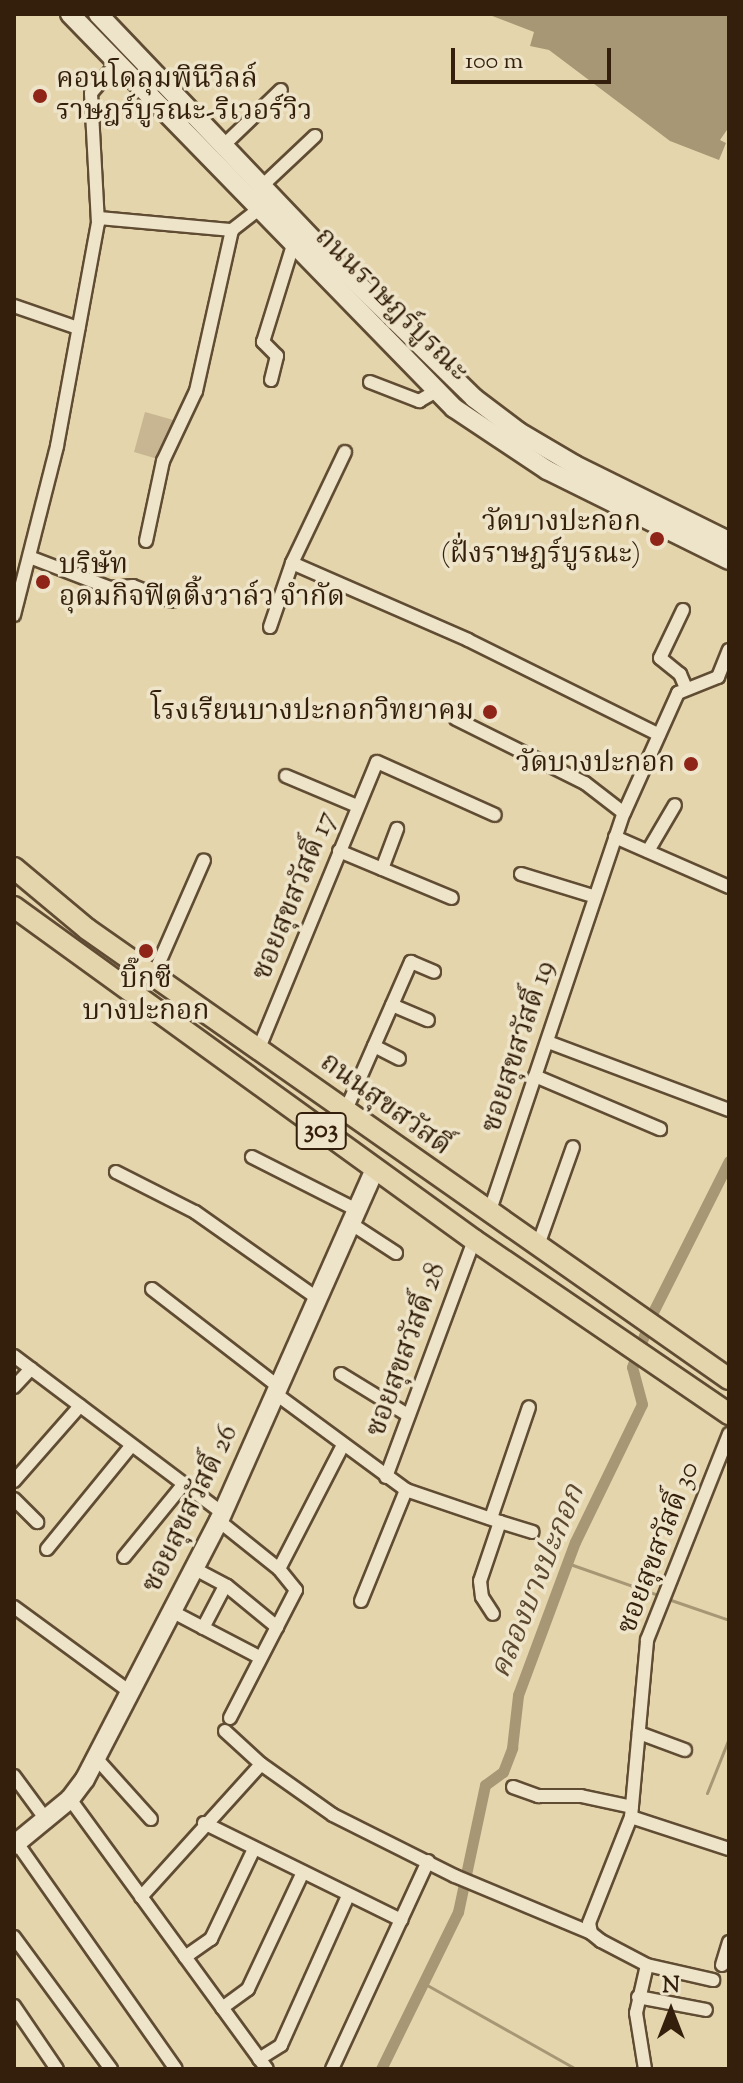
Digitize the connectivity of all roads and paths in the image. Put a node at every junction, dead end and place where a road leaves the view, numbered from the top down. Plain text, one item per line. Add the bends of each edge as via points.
1 (70, 14) edge
2 (98, 14) edge
3 (117, 63) junction
4 (281, 90) dead end
5 (315, 136) dead end
6 (224, 145) junction
7 (262, 186) junction
8 (258, 210) junction
9 (99, 218) junction
10 (232, 230) junction
11 (293, 245) junction
12 (14, 306) edge
13 (78, 328) junction
14 (271, 380) dead end
15 (370, 382) dead end
16 (436, 391) junction
17 (345, 452) dead end
18 (146, 541) dead end
19 (729, 541) edge
20 (32, 558) junction
21 (729, 560) edge
22 (292, 563) junction
23 (172, 601) dead end
24 (683, 610) dead end
25 (14, 615) edge
26 (270, 627) dead end
27 (729, 650) edge
28 (685, 686) junction
29 (456, 719) dead end
30 (659, 735) junction
31 (286, 776) dead end
32 (675, 805) dead end
33 (357, 806) junction
34 (624, 813) junction
35 (495, 815) dead end
36 (397, 829) dead end
37 (615, 837) junction
38 (339, 851) junction
39 (648, 851) junction
40 (204, 860) dead end
41 (14, 868) edge
42 (382, 869) junction
43 (521, 874) dead end
44 (14, 880) edge
45 (729, 887) edge
46 (593, 896) junction
47 (452, 898) dead end
48 (14, 907) edge
49 (79, 922) junction
50 (434, 972) dead end
51 (154, 974) junction
52 (392, 1005) junction
53 (428, 1020) dead end
54 (548, 1042) junction
55 (374, 1046) junction
56 (259, 1048) junction
57 (399, 1059) dead end
58 (535, 1076) junction
59 (729, 1110) edge
60 (345, 1112) junction
61 (660, 1129) dead end
62 (573, 1147) dead end
63 (252, 1157) dead end
64 (375, 1169) junction
65 (116, 1172) dead end
66 (489, 1213) junction
67 (352, 1216) junction
68 (474, 1240) junction
69 (537, 1248) junction
70 (396, 1253) dead end
71 (152, 1289) dead end
72 (317, 1298) junction
73 (14, 1356) edge
74 (31, 1369) junction
75 (341, 1374) dead end
76 (729, 1379) edge
77 (14, 1387) edge
78 (277, 1391) junction
79 (80, 1406) junction
80 (529, 1407) dead end
81 (729, 1414) edge
82 (408, 1415) junction
83 (729, 1434) edge
84 (131, 1446) junction
85 (342, 1447) junction
86 (386, 1477) junction
87 (14, 1481) edge
88 (183, 1485) junction
89 (406, 1490) junction
90 (14, 1499) edge
91 (220, 1517) junction
92 (496, 1520) junction
93 (37, 1522) dead end
94 (533, 1532) dead end
95 (47, 1549) dead end
96 (124, 1557) dead end
97 (195, 1569) junction
98 (279, 1569) junction
99 (225, 1586) junction
100 (361, 1601) dead end
101 (14, 1607) edge
102 (173, 1612) junction
103 (493, 1614) dead end
104 (277, 1627) junction
105 (203, 1628) junction
106 (259, 1657) junction
107 (130, 1692) junction
108 (639, 1733) junction
109 (685, 1750) dead end
110 (96, 1758) junction
111 (261, 1764) junction
112 (14, 1776) edge
113 (513, 1787) dead end
114 (70, 1799) junction
115 (631, 1812) junction
116 (151, 1819) dead end
117 (47, 1821) junction
118 (204, 1823) junction
119 (15, 1844) edge
120 (254, 1849) junction
121 (729, 1849) edge
122 (428, 1861) junction
123 (303, 1872) junction
124 (348, 1896) junction
125 (141, 1897) junction
126 (401, 1920) junction
127 (591, 1933) junction
128 (14, 1937) edge
129 (728, 1947) edge
130 (185, 1957) junction
131 (647, 1965) junction
132 (722, 1965) dead end
133 (713, 1980) dead end
134 (638, 1997) junction
135 (14, 2006) edge
136 (222, 2008) junction
137 (706, 2010) dead end
138 (263, 2064) edge
139 (57, 2069) edge
140 (111, 2069) edge
141 (176, 2069) edge
142 (332, 2069) edge
143 (645, 2069) edge

1 - 3 main road, ถนนราษฎร์บูรณะ
2 - 6 main road, ถนนราษฎร์บูรณะ
3 - 8 main road, ถนนราษฎร์บูรณะ
3 - 9 street via 91,93
4 - 6 street
5 - 7 street
6 - 7 main road, ถนนราษฎร์บูรณะ
7 - 19 main road, ถนนราษฎร์บูรณะ via 496,416 575,465
8 - 10 street
8 - 11 main road, ถนนราษฎร์บูรณะ
9 - 10 street
9 - 13 street
10 - 18 street via 196,391 163,461
11 - 14 street via 263,342 277,356
11 - 16 main road, ถนนราษฎร์บูรณะ
12 - 13 street
13 - 20 street
15 - 16 street via 419,401
16 - 21 main road, ถนนราษฎร์บูรณะ via 520,455
17 - 22 street
20 - 23 street via 110,588 133,586
20 - 25 street
22 - 26 street
22 - 30 street via 468,640
24 - 28 street via 660,658 680,674
27 - 28 street via 718,677
28 - 30 street, ซอยสุขสวัสดิ์ 19
29 - 34 street via 585,783
30 - 34 street, ซอยสุขสวัสดิ์ 19
31 - 33 street via 336,792
32 - 39 street
33 - 35 street, ซอยสุขสวัสดิ์ 17 via 377,762
33 - 38 street, ซอยสุขสวัสดิ์ 17
34 - 37 street, ซอยสุขสวัสดิ์ 19
36 - 42 street
37 - 39 street
37 - 46 street, ซอยสุขสวัสดิ์ 19
38 - 42 street
38 - 56 street, ซอยสุขสวัสดิ์ 17
39 - 45 street
40 - 51 street
41 - 49 main road, ถนนสุขสวัสดิ์ / 303
42 - 47 street
43 - 46 street
44 - 49 main road, 303
46 - 54 street, ซอยสุขสวัสดิ์ 19
48 - 64 main road, ถนนสุขสวัสดิ์ / 303
49 - 51 main road, ถนนสุขสวัสดิ์ / 303
50 - 52 street via 411,962
51 - 56 main road, ถนนสุขสวัสดิ์ / 303
52 - 53 street
52 - 55 street
54 - 58 street, ซอยสุขสวัสดิ์ 19
54 - 59 street
55 - 57 street
55 - 60 street
56 - 60 main road, ถนนสุขสวัสดิ์ / 303
58 - 61 street
58 - 66 street, ซอยสุขสวัสดิ์ 19
60 - 66 main road, ถนนสุขสวัสดิ์ / 303
62 - 69 street
63 - 67 street
64 - 67 main road, ซอยสุขสวัสดิ์ 26
64 - 68 main road, ถนนสุขสวัสดิ์ / 303
65 - 72 street via 195,1212
66 - 69 main road, ถนนสุขสวัสดิ์ / 303
67 - 70 street
67 - 72 main road, ซอยสุขสวัสดิ์ 26
68 - 81 main road, ถนนสุขสวัสดิ์ / 303
68 - 82 street, ซอยสุขสวัสดิ์ 28
69 - 76 main road, ถนนสุขสวัสดิ์ / 303
71 - 78 street
72 - 78 main road, ซอยสุขสวัสดิ์ 26
73 - 74 street
74 - 77 street
74 - 79 street
75 - 82 street
78 - 85 street
78 - 91 main road, ซอยสุขสวัสดิ์ 26
79 - 84 street
79 - 87 street
80 - 92 street
82 - 86 street, ซอยสุขสวัสดิ์ 28
83 - 108 street, ซอยสุขสวัสดิ์ 30 via 661,1597 641,1674
84 - 88 street
84 - 95 street
85 - 86 street
85 - 98 street
86 - 89 street
88 - 91 street
88 - 96 street
89 - 92 street
89 - 100 street
90 - 93 street
91 - 97 main road, ซอยสุขสวัสดิ์ 26
91 - 98 street
92 - 94 street
92 - 103 street via 480,1581 482,1597
97 - 99 street
97 - 102 main road, ซอยสุขสวัสดิ์ 26
98 - 104 street via 296,1590
99 - 104 street
99 - 105 street
101 - 107 street
102 - 105 street
102 - 107 main road, ซอยสุขสวัสดิ์ 26
104 - 106 street
105 - 106 street
106 - 111 street via 228,1724
107 - 110 main road, ซอยสุขสวัสดิ์ 26
108 - 109 street
108 - 115 street, ซอยสุขสวัสดิ์ 30
110 - 114 main road, ซอยสุขสวัสดิ์ 26
110 - 116 street
111 - 118 street
111 - 122 street via 333,1815
112 - 117 street
113 - 115 street via 538,1796 581,1796
114 - 117 main road, ซอยสุขสวัสดิ์ 26
114 - 125 street
115 - 121 street
115 - 127 street, ซอยสุขสวัสดิ์ 30 via 591,1912
117 - 119 main road, ซอยสุขสวัสดิ์ 26
118 - 120 street
118 - 125 street
119 - 141 street
120 - 123 street
120 - 130 street via 211,1939
122 - 126 street
122 - 127 street
123 - 124 street
123 - 136 street via 248,1989
124 - 126 street
124 - 138 street via 281,2045
125 - 130 street
126 - 142 street
127 - 131 street
128 - 140 street
129 - 132 street
130 - 136 street
131 - 133 street
131 - 134 street
134 - 137 street
134 - 143 street
135 - 139 street
136 - 138 street

